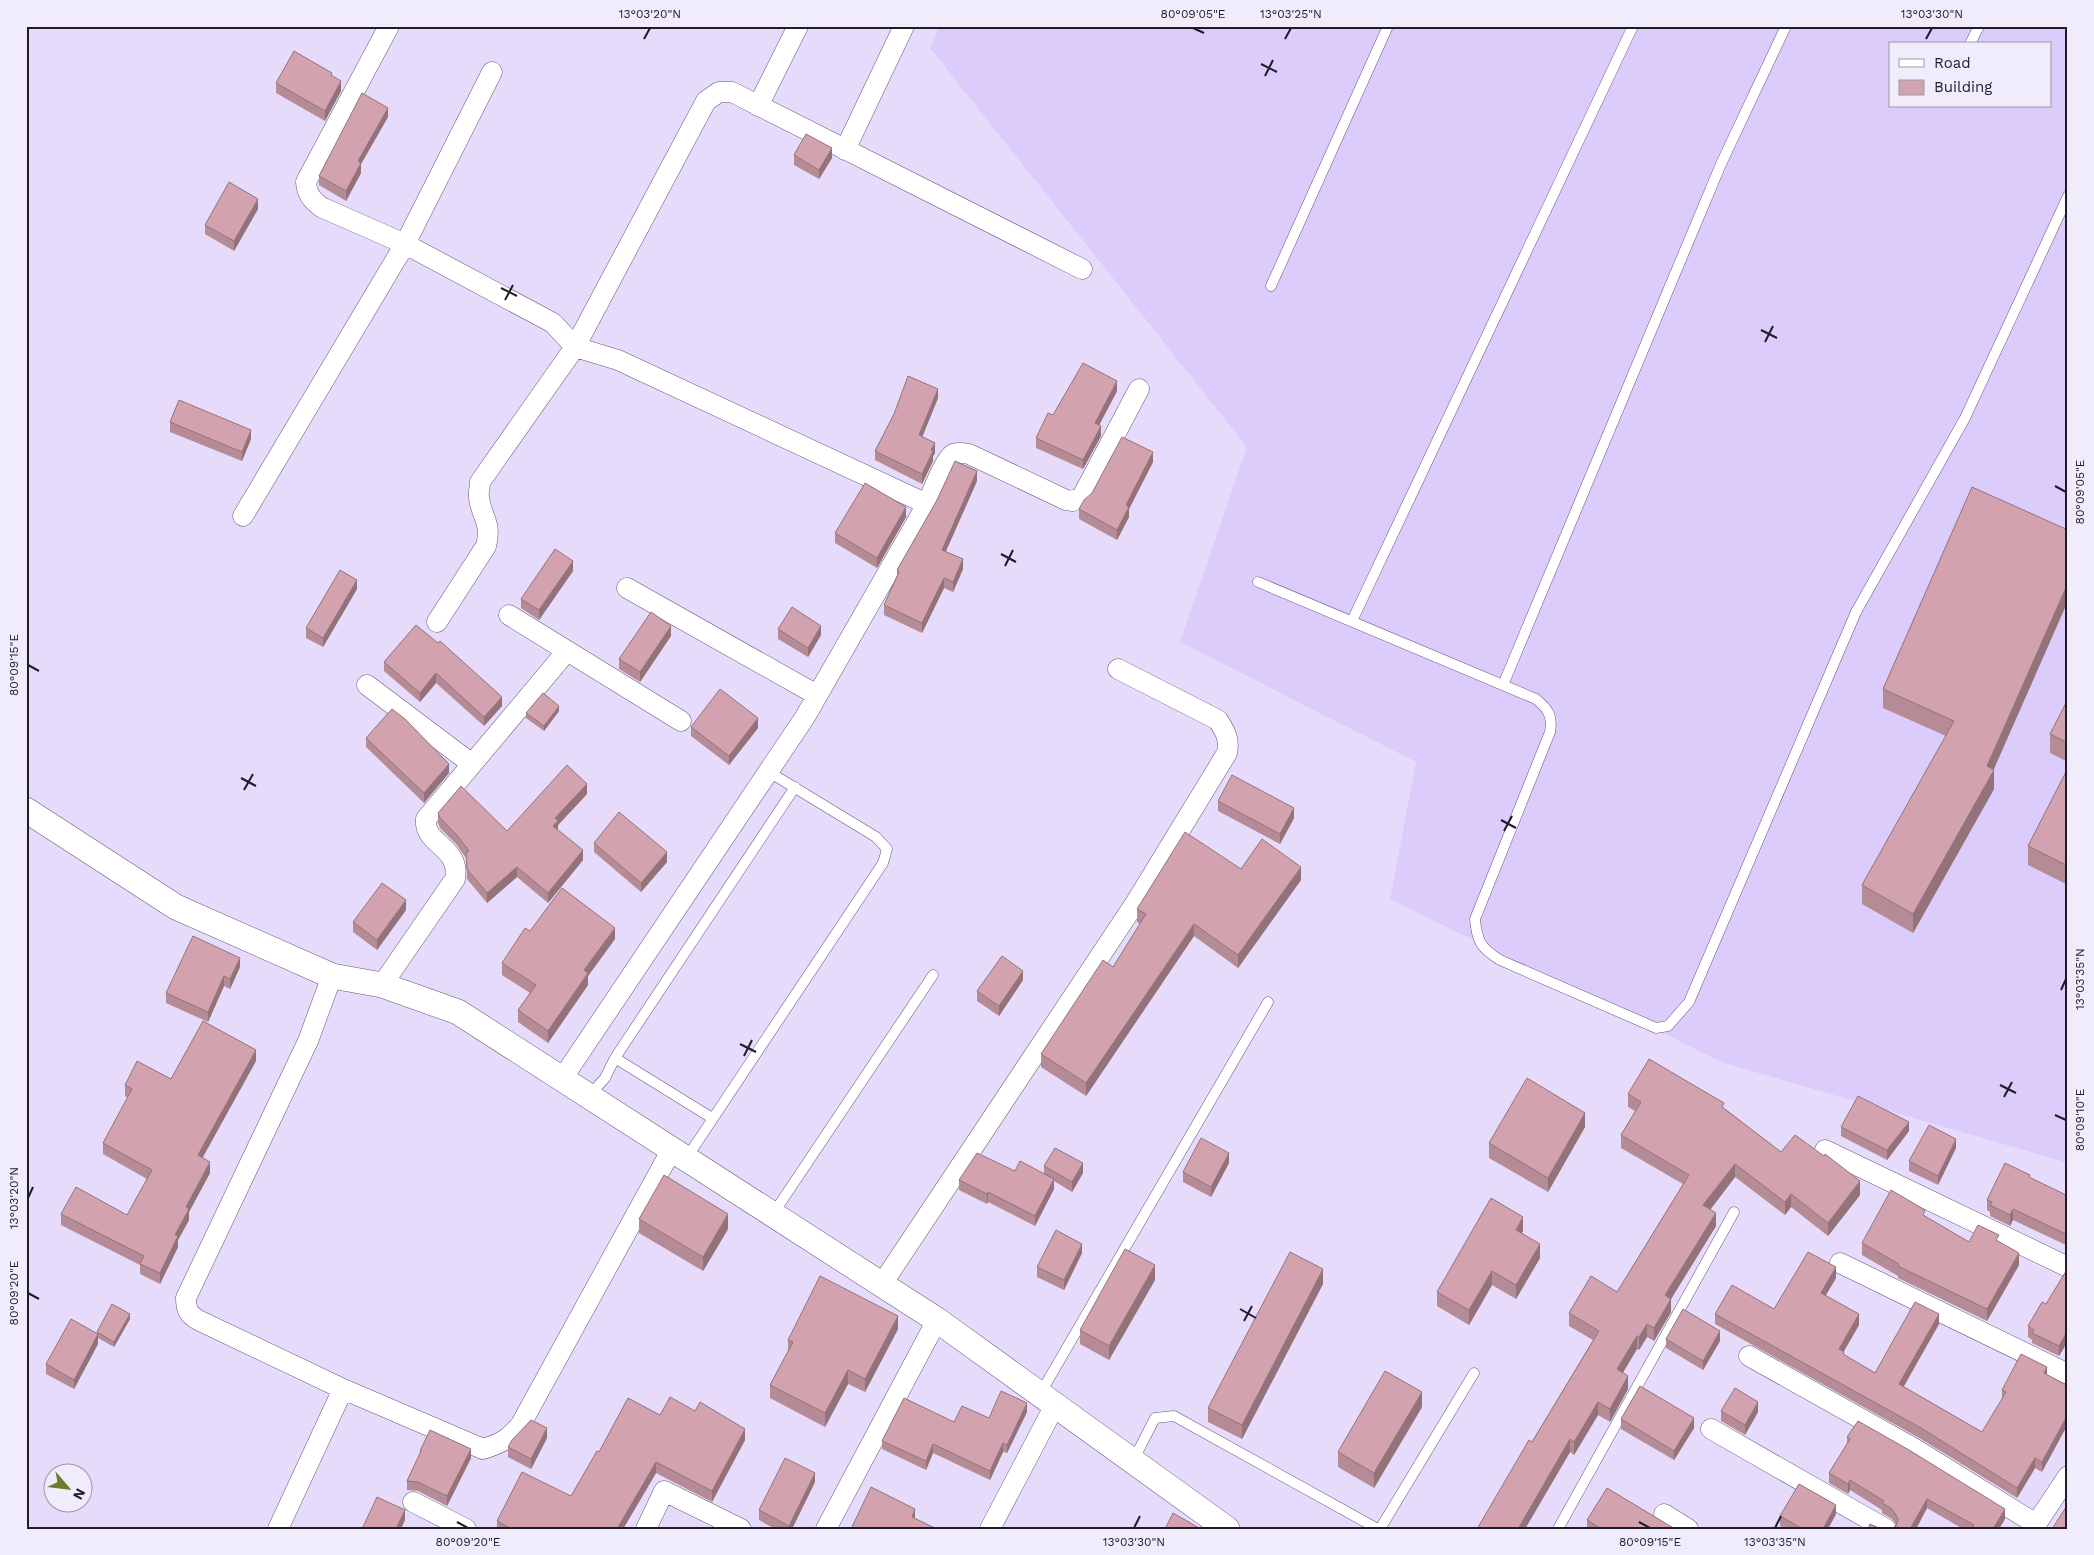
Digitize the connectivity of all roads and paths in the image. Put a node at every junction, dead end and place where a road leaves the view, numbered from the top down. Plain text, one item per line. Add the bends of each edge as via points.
1 (389, 26) edge
2 (798, 26) edge
3 (904, 26) edge
4 (1388, 26) edge
5 (1633, 26) edge
6 (1786, 26) edge
7 (1979, 26) edge
8 (1971, 42) edge
9 (492, 72) dead end
10 (758, 106) junction
11 (845, 150) junction
12 (2068, 196) edge
13 (405, 244) junction
14 (1082, 269) dead end
15 (1271, 286) dead end
16 (575, 347) junction
17 (1139, 389) dead end
18 (927, 504) junction
19 (244, 516) dead end
20 (1258, 582) dead end
21 (627, 588) dead end
22 (509, 616) dead end
23 (1352, 621) junction
24 (437, 622) dead end
25 (567, 651) junction
26 (1118, 669) dead end
27 (368, 685) dead end
28 (1502, 685) junction
29 (817, 695) junction
30 (681, 722) dead end
31 (472, 764) junction
32 (769, 772) junction
33 (795, 788) junction
34 (26, 810) edge
35 (933, 975) dead end
36 (332, 976) junction
37 (382, 985) junction
38 (1268, 1002) dead end
39 (614, 1058) junction
40 (562, 1079) junction
41 (588, 1096) junction
42 (712, 1118) junction
43 (1825, 1150) dead end
44 (679, 1154) junction
45 (1734, 1212) dead end
46 (773, 1214) junction
47 (1840, 1263) dead end
48 (2068, 1267) edge
49 (882, 1284) junction
50 (937, 1320) junction
51 (1749, 1356) dead end
52 (1474, 1373) dead end
53 (2068, 1374) edge
54 (342, 1389) junction
55 (1048, 1400) junction
56 (1711, 1429) dead end
57 (1133, 1461) junction
58 (2068, 1476) edge
59 (412, 1502) dead end
60 (1664, 1514) dead end
61 (2035, 1527) edge
62 (278, 1529) edge
63 (466, 1529) edge
64 (646, 1529) edge
65 (741, 1529) edge
66 (826, 1529) edge
67 (990, 1529) edge
68 (1227, 1529) edge
69 (1379, 1529) edge
70 (1558, 1529) edge
71 (1688, 1529) edge
72 (1886, 1529) edge

1 - 13 street via 306,182 307,193 321,207
2 - 10 street
3 - 11 street
4 - 15 lane
5 - 23 lane
6 - 28 lane via 1721,164
7 - 8 lane
9 - 13 street
10 - 11 street
10 - 16 street via 732,92 719,92 706,101
11 - 14 street
12 - 28 lane via 1964,418 1856,612 1689,1002 1668,1026 1656,1028 1500,960 1484,949 1476,934 1476,919 1552,721 1549,710 1536,699
13 - 16 street via 553,323
13 - 19 street
16 - 18 street via 618,360
16 - 24 street via 480,482 479,498 489,535 486,546
17 - 18 street via 1082,497 1066,500 962,452 948,460
18 - 29 street
20 - 23 lane
21 - 29 street
22 - 25 street
23 - 28 lane
25 - 30 street
25 - 31 street
26 - 49 street via 1218,720 1226,733 1228,753 1136,902
27 - 31 street
29 - 32 street
31 - 37 street via 426,819 427,832 456,864 455,878
32 - 33 lane
32 - 40 street
33 - 39 lane
33 - 42 lane via 876,837 887,849 883,863
34 - 36 street via 176,907
35 - 46 lane
36 - 37 street
36 - 54 street via 308,1041 186,1298 186,1307 198,1320
37 - 40 street via 458,1012
38 - 55 lane
39 - 41 lane via 605,1078
39 - 42 lane
40 - 41 street
41 - 44 street
42 - 44 lane
43 - 48 street
44 - 46 street
44 - 54 street via 521,1424 509,1439 483,1449
45 - 70 lane
46 - 49 street
47 - 53 street
49 - 50 street
50 - 55 street
50 - 66 street
51 - 61 street via 1915,1449
52 - 69 lane
54 - 62 street
55 - 57 street
55 - 67 street
56 - 72 street
57 - 68 street
57 - 69 lane via 1156,1418 1174,1416
58 - 61 street
59 - 63 street
60 - 71 street
64 - 65 street via 664,1491

